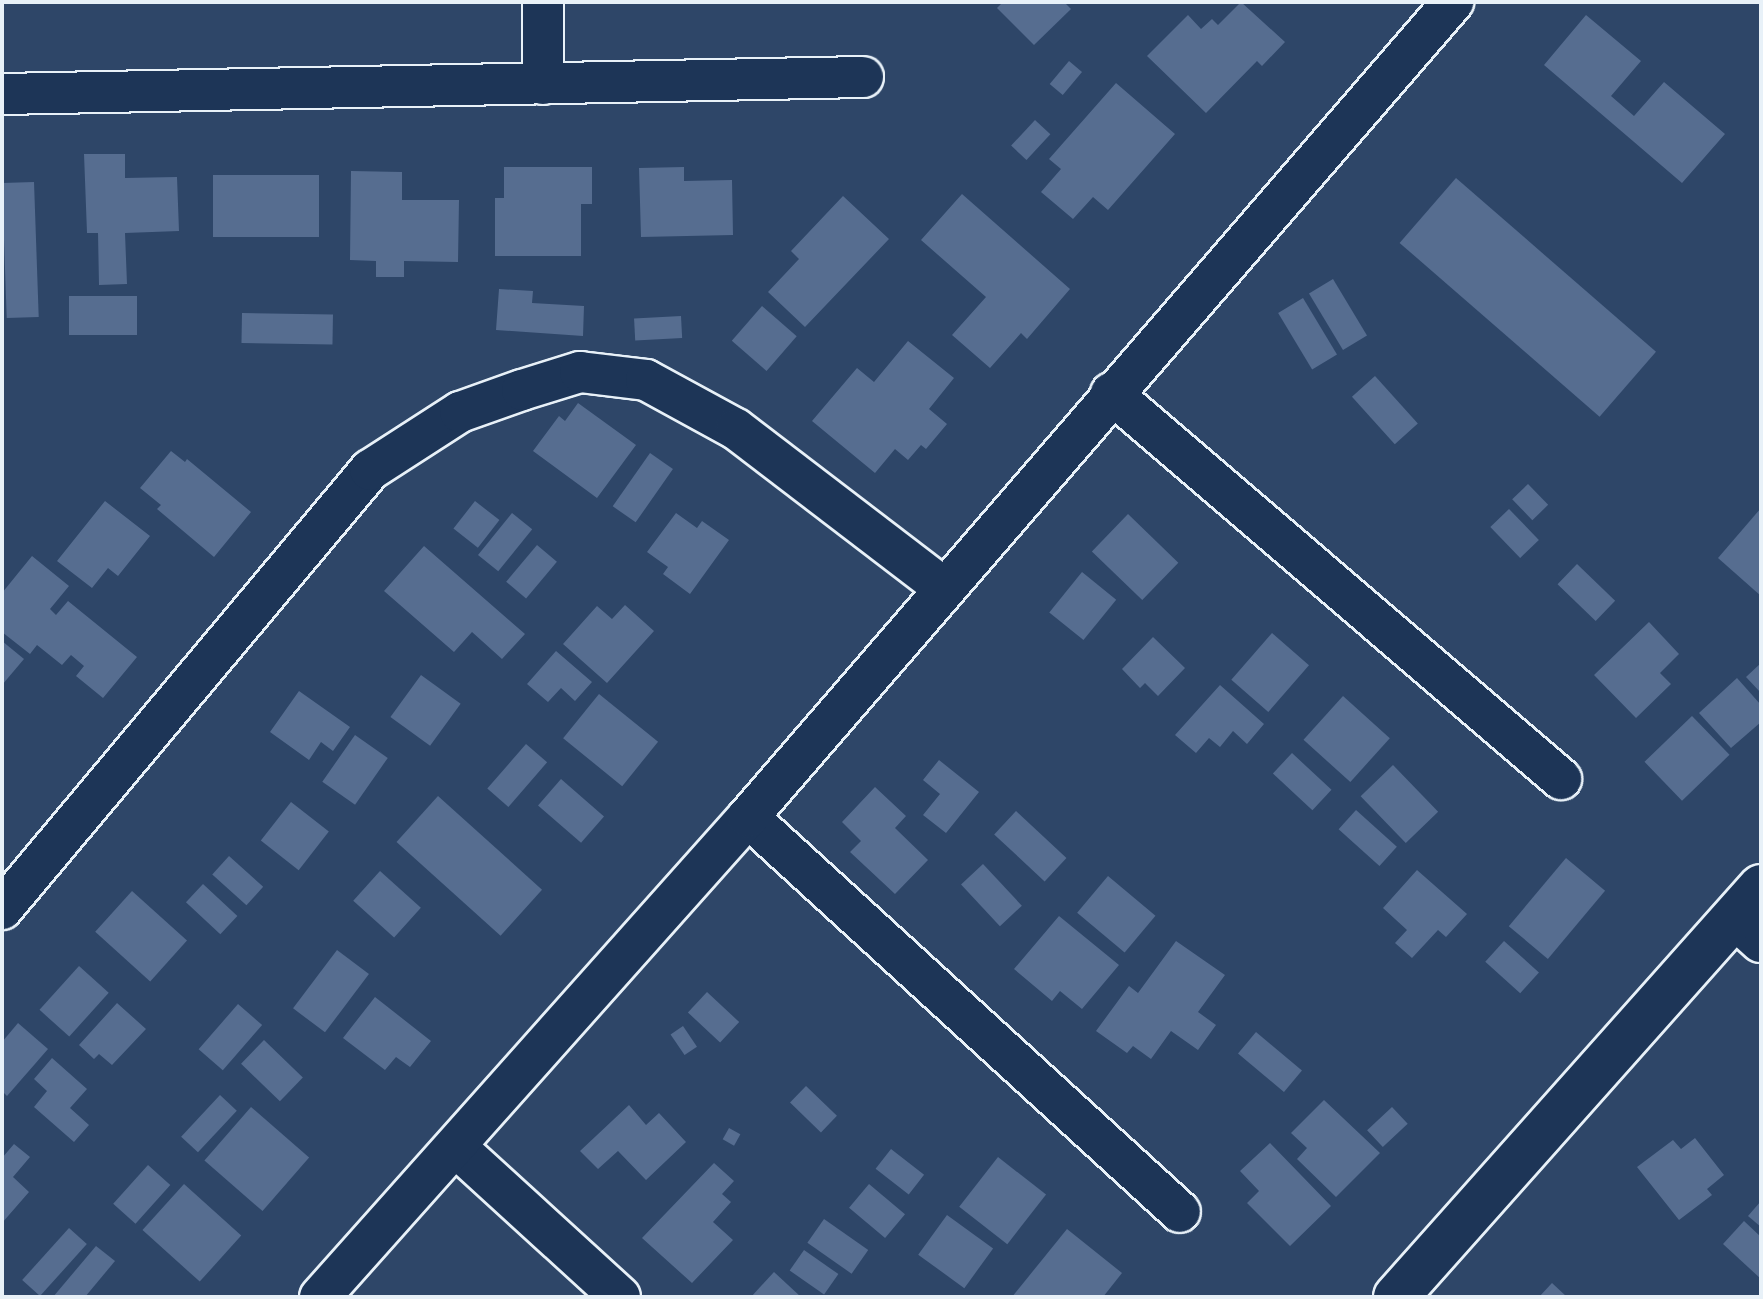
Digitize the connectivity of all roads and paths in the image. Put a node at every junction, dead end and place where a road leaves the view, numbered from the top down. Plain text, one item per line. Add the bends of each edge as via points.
1 (543, 2) edge
2 (1453, 2) edge
3 (863, 77) dead end
4 (543, 84) junction
5 (2, 94) edge
6 (1111, 393) junction
7 (944, 588) junction
8 (1561, 779) dead end
9 (748, 817) junction
10 (2, 909) edge
11 (1752, 916) edge
12 (456, 1147) junction
13 (1180, 1212) dead end
14 (320, 1297) edge
15 (620, 1297) edge
16 (1396, 1297) edge

1 - 4 street
2 - 6 street
3 - 4 street
4 - 5 street
6 - 7 street
6 - 8 street
7 - 9 street
7 - 10 street via 736,429 646,380 580,372 522,390 460,412 370,470
9 - 12 street
9 - 13 street
11 - 16 street
12 - 14 street
12 - 15 street

